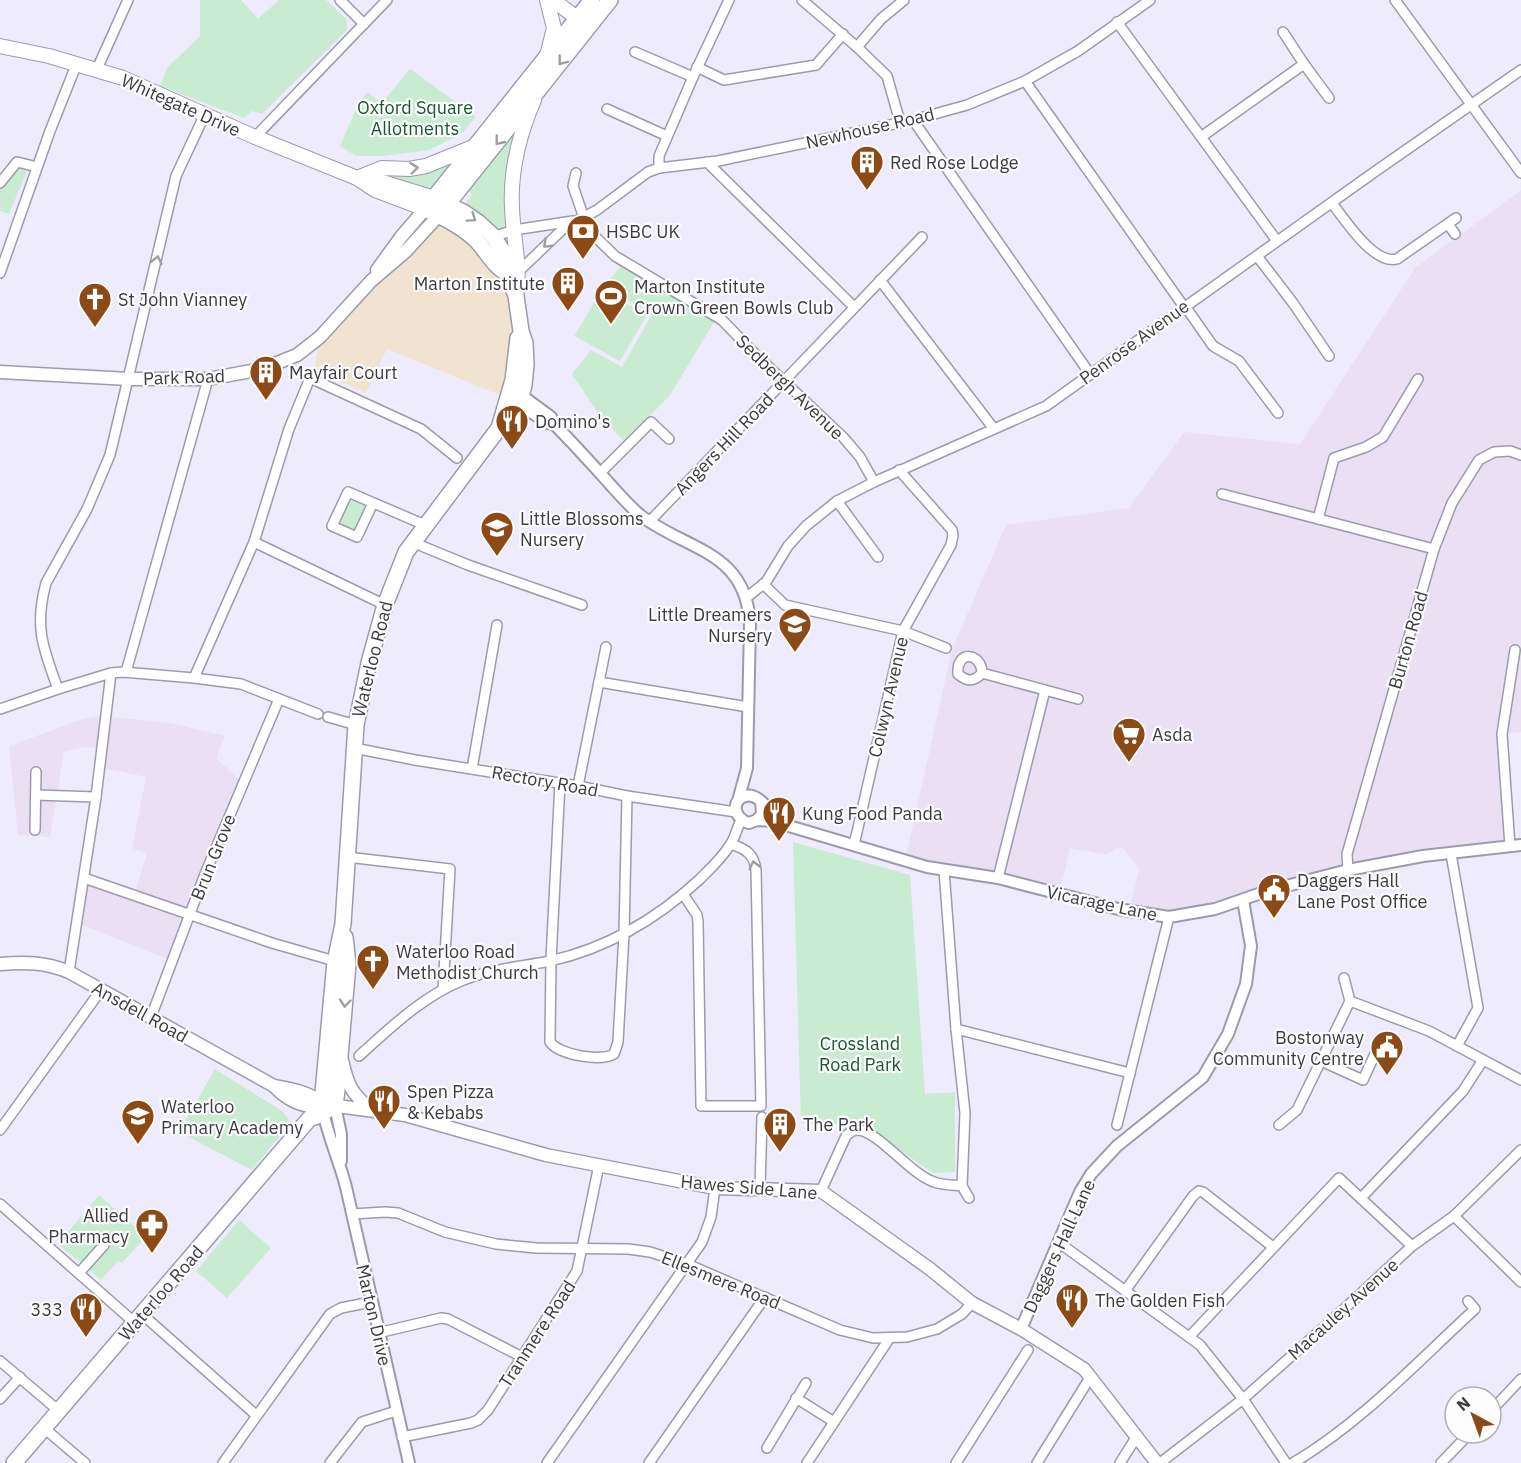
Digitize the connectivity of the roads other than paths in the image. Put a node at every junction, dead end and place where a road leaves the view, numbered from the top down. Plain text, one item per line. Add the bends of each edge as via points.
1 (129, 0) edge
2 (340, 0) edge
3 (387, 0) edge
4 (547, 0) edge
5 (553, 0) edge
6 (592, 0) edge
7 (610, 0) edge
8 (729, 0) edge
9 (802, 0) edge
10 (904, 0) edge
11 (1150, 0) edge
12 (1395, 0) edge
13 (1117, 22) junction
14 (584, 23) junction
15 (364, 24) junction
16 (1283, 32) dead end
17 (843, 34) junction
18 (0, 46) edge
19 (857, 47) junction
20 (635, 52) dead end
21 (546, 58) junction
22 (77, 63) junction
23 (1304, 64) junction
24 (97, 69) junction
25 (1521, 70) edge
26 (695, 72) junction
27 (1025, 81) junction
28 (536, 96) junction
29 (1329, 98) dead end
30 (1471, 105) junction
31 (607, 109) dead end
32 (205, 114) junction
33 (913, 120) junction
34 (900, 122) junction
35 (667, 136) junction
36 (255, 137) junction
37 (1201, 137) junction
38 (478, 145) junction
39 (707, 162) junction
40 (37, 166) junction
41 (659, 168) junction
42 (576, 173) dead end
43 (1521, 173) edge
44 (357, 178) junction
45 (0, 183) edge
46 (1332, 203) junction
47 (437, 207) junction
48 (581, 219) junction
49 (514, 230) junction
50 (1455, 234) dead end
51 (922, 237) dead end
52 (487, 241) junction
53 (1277, 241) junction
54 (1257, 256) junction
55 (0, 273) edge
56 (513, 273) junction
57 (880, 280) junction
58 (1184, 306) junction
59 (854, 307) junction
60 (1329, 356) dead end
61 (0, 372) edge
62 (1090, 374) junction
63 (129, 379) junction
64 (208, 379) junction
65 (1419, 379) dead end
66 (784, 382) junction
67 (515, 396) junction
68 (1278, 413) dead end
69 (994, 429) junction
70 (669, 439) dead end
71 (1521, 455) edge
72 (457, 458) dead end
73 (899, 470) junction
74 (600, 473) junction
75 (874, 482) junction
76 (1222, 494) dead end
77 (837, 501) junction
78 (373, 503) junction
79 (1318, 519) junction
80 (650, 521) junction
81 (425, 525) junction
82 (254, 542) junction
83 (411, 542) junction
84 (1434, 549) junction
85 (878, 556) dead end
86 (763, 584) junction
87 (746, 598) junction
88 (385, 605) junction
89 (582, 605) dead end
90 (497, 625) dead end
91 (903, 631) junction
92 (606, 647) dead end
93 (946, 648) dead end
94 (1515, 650) dead end
95 (126, 672) junction
96 (111, 673) junction
97 (982, 673) dead end
98 (194, 678) junction
99 (599, 682) junction
100 (58, 689) junction
101 (1045, 690) junction
102 (279, 699) junction
103 (1078, 699) dead end
104 (748, 707) junction
105 (0, 709) edge
106 (356, 725) junction
107 (354, 748) junction
108 (747, 768) junction
109 (472, 769) junction
110 (36, 772) dead end
111 (560, 783) junction
112 (578, 786) junction
113 (36, 795) junction
114 (627, 796) junction
115 (96, 797) junction
116 (759, 800) junction
117 (738, 811) junction
118 (757, 820) junction
119 (791, 828) junction
120 (35, 830) dead end
121 (731, 844) junction
122 (854, 845) junction
123 (1516, 846) edge
124 (1451, 854) junction
125 (347, 857) junction
126 (944, 870) junction
127 (1348, 870) junction
128 (84, 878) junction
129 (998, 878) junction
130 (683, 894) junction
131 (1243, 900) junction
132 (191, 914) junction
133 (1169, 917) junction
134 (624, 934) junction
135 (551, 960) junction
136 (342, 963) junction
137 (0, 964) edge
138 (69, 972) junction
139 (1344, 978) dead end
140 (443, 989) junction
141 (100, 990) junction
142 (1350, 1002) junction
143 (151, 1017) junction
144 (956, 1029) junction
145 (1457, 1046) junction
146 (1375, 1054) dead end
147 (340, 1056) junction
148 (359, 1056) dead end
149 (1483, 1060) junction
150 (1322, 1061) junction
151 (1130, 1073) junction
152 (1521, 1080) edge
153 (326, 1108) junction
154 (374, 1111) junction
155 (762, 1117) dead end
156 (1117, 1125) dead end
157 (1279, 1125) dead end
158 (0, 1130) edge
159 (1521, 1150) edge
160 (599, 1165) junction
161 (962, 1186) junction
162 (715, 1188) junction
163 (760, 1188) junction
164 (821, 1191) junction
165 (969, 1198) dead end
166 (1361, 1198) junction
167 (0, 1204) edge
168 (352, 1214) junction
169 (1454, 1216) junction
170 (1058, 1242) junction
171 (104, 1245) dead end
172 (1412, 1246) junction
173 (1273, 1247) junction
174 (582, 1249) junction
175 (687, 1264) junction
176 (79, 1273) junction
177 (1521, 1282) edge
178 (1125, 1291) junction
179 (765, 1297) junction
180 (1468, 1301) dead end
181 (371, 1302) junction
182 (972, 1303) junction
183 (139, 1319) junction
184 (1021, 1329) junction
185 (378, 1333) junction
186 (1189, 1337) junction
187 (889, 1339) junction
188 (1028, 1350) dead end
189 (522, 1357) junction
190 (0, 1361) edge
191 (1091, 1376) junction
192 (20, 1377) junction
193 (1521, 1379) edge
194 (806, 1383) dead end
195 (796, 1398) junction
196 (1503, 1398) edge
197 (0, 1399) edge
198 (1243, 1399) junction
199 (59, 1411) junction
200 (396, 1411) junction
201 (256, 1415) junction
202 (834, 1422) junction
203 (44, 1428) junction
204 (1137, 1436) junction
205 (402, 1437) junction
206 (1459, 1445) edge
207 (767, 1448) dead end
208 (655, 1461) edge
209 (14, 1463) edge
210 (85, 1463) edge
211 (223, 1463) edge
212 (330, 1463) edge
213 (409, 1463) edge
214 (548, 1463) edge
215 (807, 1463) edge
216 (956, 1463) edge
217 (1037, 1463) edge
218 (1120, 1463) edge
219 (1159, 1463) edge
220 (1286, 1463) edge
221 (1293, 1463) edge
222 (1442, 1463) edge

1 - 24 street
2 - 15 street
3 - 15 street
4 - 21 main road via 554,28
5 - 14 main road
6 - 14 highway
7 - 14 highway
8 - 26 street
9 - 17 street
10 - 19 street
11 - 13 street, Newhouse Road
12 - 30 street
13 - 27 street, Newhouse Road via 1078,51
13 - 37 street
14 - 21 highway
14 -> 28 highway
15 - 36 street
16 - 23 street
17 - 19 street
17 - 26 street via 816,65 724,81
18 - 22 main road, Whitegate Drive
19 - 34 street via 887,76
20 - 26 street
21 - 38 highway
22 - 24 main road, Whitegate Drive
22 - 40 street
23 - 29 street
23 - 37 street
24 - 32 main road, Whitegate Drive
25 - 30 street, Penrose Avenue
26 - 35 street
27 - 33 street, Newhouse Road via 967,105
27 - 58 street
28 -> 47 highway
28 - 49 main road via 522,130 514,169
30 - 43 street
30 - 46 street, Penrose Avenue
31 - 35 street
32 - 36 main road, Whitegate Drive
63 -> 32 street via 176,176
33 - 34 street, Newhouse Road
33 - 62 street
34 - 39 street, Newhouse Road
35 - 41 street
36 - 44 main road, Whitegate Drive
37 - 53 street
44 -> 38 main road via 382,168 426,166
38 - 47 highway
39 - 41 street, Newhouse Road
39 - 59 street
40 - 45 street via 17,162
40 - 55 street
41 - 48 street, Newhouse Road
42 - 48 street via 573,186
44 - 47 main road, Whitegate Drive via 379,181
46 - 50 street via 1383,259 1397,259 1452,221
46 - 53 street, Penrose Avenue
47 - 52 highway via 468,214
47 - 64 main road, Park Road via 406,251 297,355 248,373
48 - 49 street, Newhouse Road
48 -> 56 street, Newhouse Road via 564,228
48 - 66 street, Sedbergh Avenue via 615,256 722,320
49 - 52 street, Newhouse Road
49 - 56 main road
51 - 57 street, Angers Hill Road
52 - 56 highway via 499,269
53 - 54 street, Penrose Avenue
54 - 58 street, Penrose Avenue
54 - 60 street
56 - 67 highway via 526,364
57 - 59 street, Angers Hill Road
57 - 69 street
58 - 62 street, Penrose Avenue
58 - 68 street via 1214,346 1239,361
59 - 66 street, Angers Hill Road
61 - 63 main road, Park Road
62 - 69 street, Penrose Avenue via 1046,406
63 - 64 main road, Park Road
63 - 100 street via 110,455 42,596 41,642
64 - 95 street
65 - 79 street via 1383,437 1335,458
66 - 75 street, Sedbergh Avenue via 843,437
66 - 80 street, Angers Hill Road
67 - 74 street, Vicarage Lane via 551,417
67 - 81 highway, Waterloo Road via 513,414
69 - 73 street, Penrose Avenue
70 - 74 street via 651,422
71 - 84 street, Burton Road via 1494,452 1479,460 1452,503
72 - 82 street via 421,429 310,378 289,429
73 - 75 street, Penrose Avenue
73 - 91 street, Colwyn Avenue via 953,535
74 - 80 street, Vicarage Lane
75 - 77 street, Penrose Avenue
76 - 79 street
77 - 85 street
77 - 86 street, Penrose Avenue via 792,541
78 - 78 street via 348,492 332,526 357,537
78 - 81 street
79 - 84 street
80 - 87 street, Vicarage Lane via 726,566
81 - 83 highway, Waterloo Road
82 - 88 street
82 - 98 street
83 - 88 highway, Waterloo Road
83 - 89 street
84 - 127 street, Burton Road via 1347,854
86 - 87 street, Penrose Avenue
86 - 91 street via 784,605
87 - 104 street, Vicarage Lane via 750,624
88 - 106 highway, Waterloo Road
90 - 109 street
91 - 93 street
91 - 122 street, Colwyn Avenue
92 - 99 street
94 - 123 street via 1502,734
95 - 96 street
95 - 98 street
96 - 100 street
96 - 115 street
97 - 101 street
98 - 102 street via 241,684
99 - 104 street
99 - 112 street
100 - 105 street
101 - 103 street
101 - 129 street
102 - 106 street
102 - 132 street, Brun Grove
104 - 108 street, Vicarage Lane
106 - 107 highway, Waterloo Road
107 - 109 street, Rectory Road
107 - 125 highway, Waterloo Road
108 - 116 street, Vicarage Lane
108 - 117 street, Vicarage Lane
109 - 111 street, Rectory Road
110 - 113 street
111 - 112 street, Rectory Road
111 - 135 street
112 - 114 street, Rectory Road
113 - 115 street
113 - 120 street
114 - 117 street, Rectory Road
114 - 134 street
115 - 128 street
116 - 117 street via 749,795
116 - 118 street via 763,810
116 - 119 street, Vicarage Lane
117 - 118 street, Vicarage Lane via 749,823
117 - 121 street
118 - 119 street, Vicarage Lane
119 - 122 street, Vicarage Lane
121 - 130 street
130 -> 121 street via 698,922 701,1106 761,1106 755,861
122 - 126 street, Vicarage Lane
123 - 124 street, Vicarage Lane
124 - 127 street, Vicarage Lane
124 - 145 street via 1478,1008
125 - 136 highway, Waterloo Road
125 - 140 street via 450,869
126 - 129 street, Vicarage Lane
126 - 144 street
127 - 131 street, Vicarage Lane
128 - 132 street
128 - 138 street
129 - 133 street, Vicarage Lane via 1118,909
130 - 134 street
131 - 133 street, Vicarage Lane
131 - 170 street, Daggers Hall Lane via 1251,946 1246,984 1228,1034 1203,1077 1117,1146 1091,1174
132 - 136 street
132 - 143 street, Brun Grove
133 - 151 street
134 - 135 street
134 - 135 street via 617,1047 614,1054 602,1059 563,1052 550,1042
135 - 140 street via 482,974
136 -> 147 highway, Waterloo Road
136 - 153 highway, Waterloo Road
137 - 138 main road, Ansdell Road via 37,962
138 - 141 main road, Ansdell Road
139 - 142 street
140 - 148 street
141 - 143 main road, Ansdell Road
141 - 158 street
142 - 145 street via 1429,1031
142 - 150 street
143 - 153 main road, Ansdell Road via 274,1086 316,1098
144 - 151 street
144 - 161 street via 965,1113
145 - 149 street
146 - 150 street via 1363,1080
147 - 153 highway, Waterloo Road
147 - 154 main road via 351,1089
149 - 152 street
149 - 166 street via 1463,1091
150 - 157 street via 1297,1110
151 - 156 street
153 - 154 main road, Hawes Side Lane
153 - 168 street, Marton Drive via 341,1134 341,1167
153 - 183 highway, Waterloo Road via 308,1122
154 - 160 main road, Hawes Side Lane via 405,1115 546,1155
155 - 163 street
159 - 169 street, Macauley Avenue
160 - 162 main road, Hawes Side Lane
160 - 174 street, Tranmere Road
161 - 164 street via 934,1183 872,1136 857,1130 846,1136
161 - 165 street
162 - 163 main road, Hawes Side Lane
162 - 175 street via 707,1231
163 - 164 main road, Hawes Side Lane
164 - 182 main road, Hawes Side Lane
166 - 172 street
166 - 173 street via 1339,1178
167 - 176 street
168 - 174 street, Ellesmere Road via 398,1213 445,1232 496,1244
168 - 181 street, Marton Drive
169 - 172 street, Macauley Avenue
169 - 177 street
170 - 178 street
170 - 184 street, Daggers Hall Lane
171 - 176 street
172 - 198 street, Macauley Avenue
173 - 178 street via 1199,1191
173 - 186 street
174 - 175 street, Ellesmere Road via 650,1252
174 - 189 street, Tranmere Road via 573,1280
175 - 179 street, Ellesmere Road
175 - 214 street
176 - 183 street
178 - 186 street
179 - 187 street, Ellesmere Road via 848,1332
179 - 208 street
180 - 221 street via 1475,1309 1359,1416
181 - 185 street, Marton Drive
181 - 201 street via 330,1314
182 - 184 main road, Hawes Side Lane
182 - 187 street, Ellesmere Road via 937,1329
183 - 199 highway, Waterloo Road
183 - 201 street
184 - 191 main road, Hawes Side Lane
185 - 189 street via 441,1318
185 - 200 street, Marton Drive
186 - 198 street
187 - 202 street
188 - 216 street
189 - 205 street, Tranmere Road via 478,1420
190 - 192 street
191 - 204 main road, Hawes Side Lane
191 - 217 street
192 - 197 street
192 - 199 street
193 - 196 street
194 - 195 street
195 - 202 street
195 - 207 street
198 - 219 street, Macauley Avenue
198 - 220 street
199 - 203 highway, Waterloo Road
200 - 205 street, Marton Drive
200 - 212 street via 362,1422
201 - 211 street
202 - 215 street
203 - 209 highway, Waterloo Road
203 - 210 street
204 - 218 street
204 - 219 main road, Hawes Side Lane
205 - 213 street, Marton Drive
206 - 222 street

